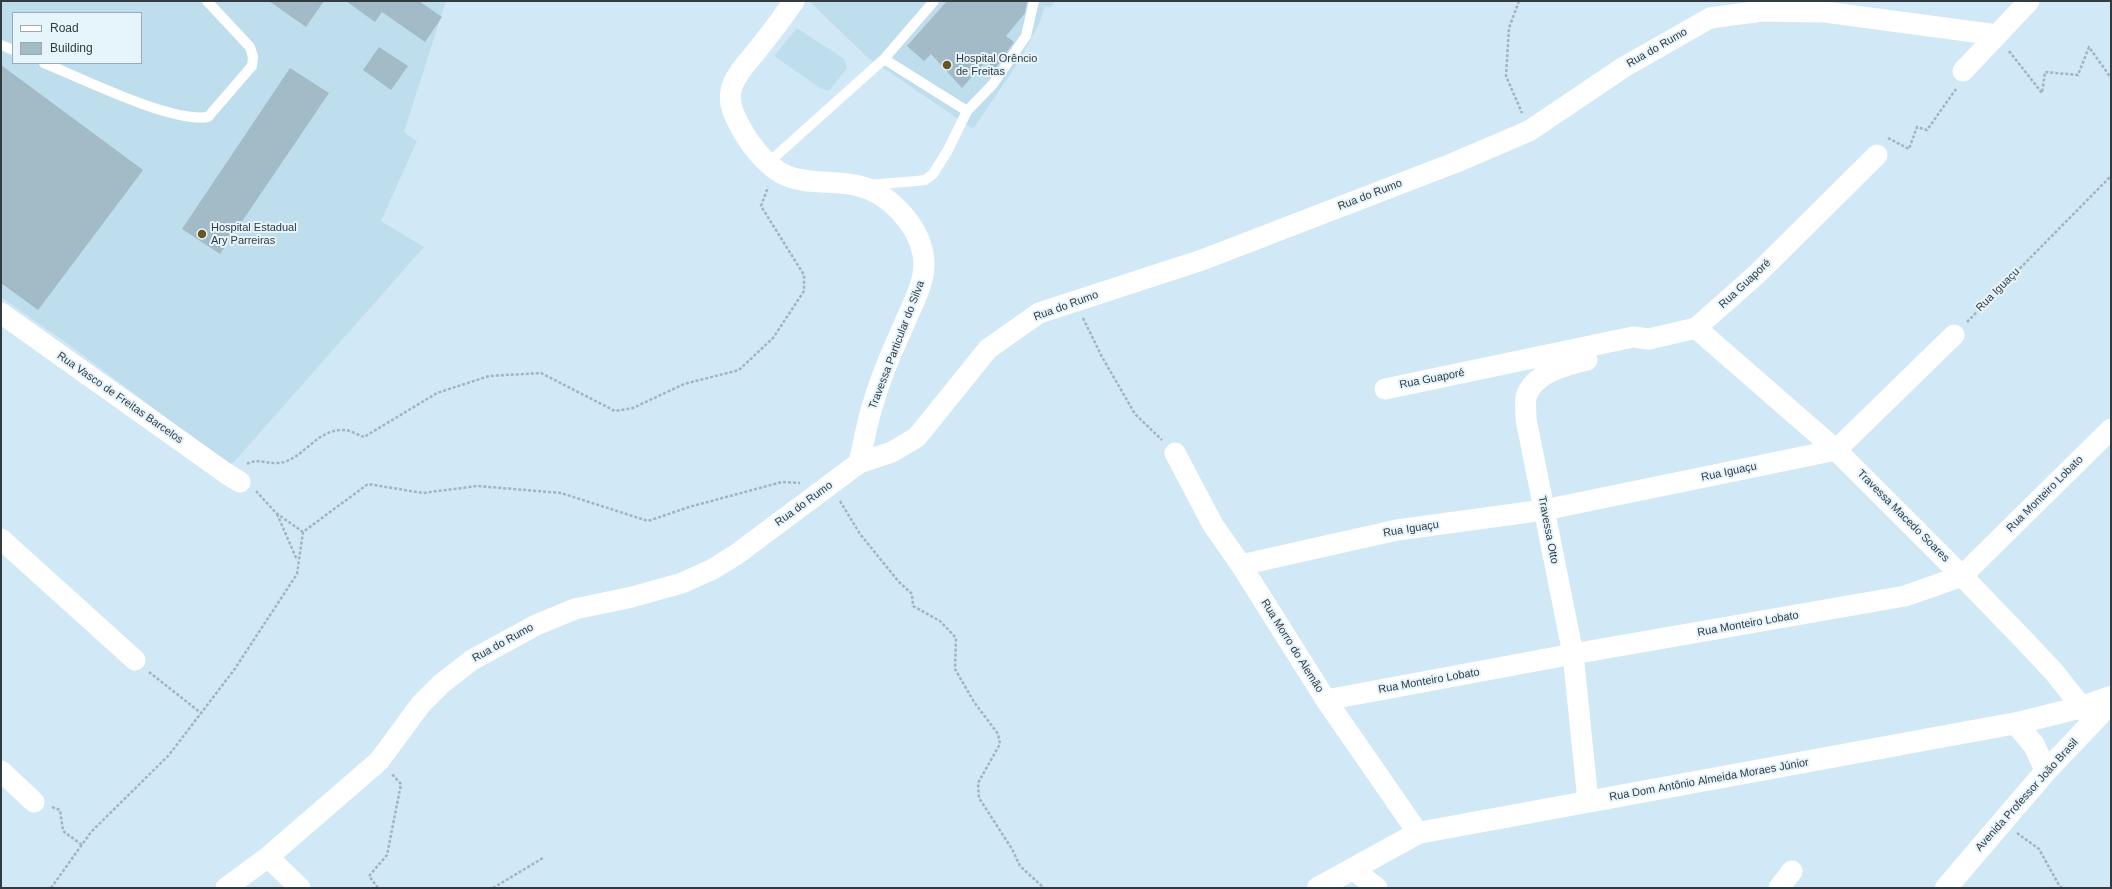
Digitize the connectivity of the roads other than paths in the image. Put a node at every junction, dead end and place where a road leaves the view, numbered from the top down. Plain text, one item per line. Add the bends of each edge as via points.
1 (207, 1) edge
2 (794, 1) edge
3 (934, 1) edge
4 (1034, 1) edge
5 (2030, 1) edge
6 (1997, 35) junction
7 (1, 45) edge
8 (12, 50) edge
9 (884, 59) junction
10 (46, 64) edge
11 (1963, 71) road end
12 (967, 111) junction
13 (1877, 155) road end
14 (771, 166) junction
15 (860, 186) junction
16 (1, 313) edge
17 (1696, 328) junction
18 (1954, 335) road end
19 (1649, 339) junction
20 (1384, 389) dead end
21 (2111, 429) edge
22 (1836, 450) junction
23 (1175, 453) road end
24 (859, 463) junction
25 (234, 478) road end
26 (1544, 510) junction
27 (1, 539) edge
28 (1241, 565) junction
29 (1962, 576) junction
30 (1573, 654) junction
31 (135, 660) road end
32 (2111, 697) edge
33 (1326, 700) junction
34 (2111, 703) edge
35 (2088, 714) junction
36 (2016, 724) junction
37 (1, 771) edge
38 (2046, 771) junction
39 (1588, 801) junction
40 (34, 802) road end
41 (1418, 833) junction
42 (268, 857) junction
43 (1354, 870) junction
44 (1792, 871) dead end
45 (226, 888) edge
46 (300, 888) edge
47 (1318, 888) edge
48 (1377, 888) edge
49 (1779, 888) edge
50 (1946, 888) edge

1 - 10 lane via 250,47 253,56 252,66 208,117 188,118 137,102
2 - 14 street, Travessa Particular do Silva via 736,78 730,91 732,110 744,134
3 - 9 lane
4 - 12 lane via 1026,36 1015,55 993,84
5 - 6 street
6 - 11 street
6 - 24 street, Rua do Rumo via 1825,12 1762,11 1710,18 1624,67 1529,131 1454,163 1202,260 1039,313 988,348 917,437 892,452
7 - 8 lane
9 - 12 lane
9 - 14 lane
12 - 15 lane via 948,150 933,174 925,180
13 - 17 street, Rua Guaporé via 1757,274
14 - 15 street, Travessa Particular do Silva via 787,176 808,181
15 - 24 street, Travessa Particular do Silva via 891,203 907,220 916,233 923,254 924,271 874,400
16 - 25 street, Rua Vasco de Freitas Barcelos
17 - 19 street, Rua Guaporé
17 - 22 street, Travessa Macedo Soares
18 - 22 street
19 - 20 street, Rua Guaporé via 1633,337
19 - 26 street, Travessa Otto via 1636,348 1566,365 1536,383 1526,396 1526,419
21 - 29 street, Rua Monteiro Lobato
22 - 26 street, Rua Iguaçu
22 - 29 street, Travessa Macedo Soares
23 - 28 street, Rua Morro do Alemão via 1213,525
24 - 42 street, Rua do Rumo via 713,569 682,584 575,609 536,625 472,660 441,684 421,704 379,761
26 - 28 street, Rua Iguaçu via 1397,530
26 - 30 street, Travessa Otto
27 - 31 street
28 - 33 street, Rua Morro do Alemão
29 - 30 street, Rua Monteiro Lobato via 1905,596
29 - 35 street, Travessa Macedo Soares via 2054,672
30 - 33 street, Rua Monteiro Lobato
30 - 39 street, Travessa Otto
32 - 35 main road, Rua Dom Antônio Almeida Moraes Júnior
33 - 41 street, Rua Morro do Alemão
34 - 35 main road, Avenida Professor João Brasil
35 - 36 main road, Rua Dom Antônio Almeida Moraes Júnior
35 - 38 main road, Avenida Professor João Brasil
36 - 38 main road via 2034,744
36 - 39 main road, Rua Dom Antônio Almeida Moraes Júnior
37 - 40 street
38 - 50 main road, Avenida Professor João Brasil
39 - 41 main road, Rua Dom Antônio Almeida Moraes Júnior
41 - 43 main road, Rua Dom Antônio Almeida Moraes Júnior
42 - 45 street, Rua do Rumo
42 - 46 street
43 - 47 main road, Rua Dom Antônio Almeida Moraes Júnior
43 - 48 street
44 - 49 street

